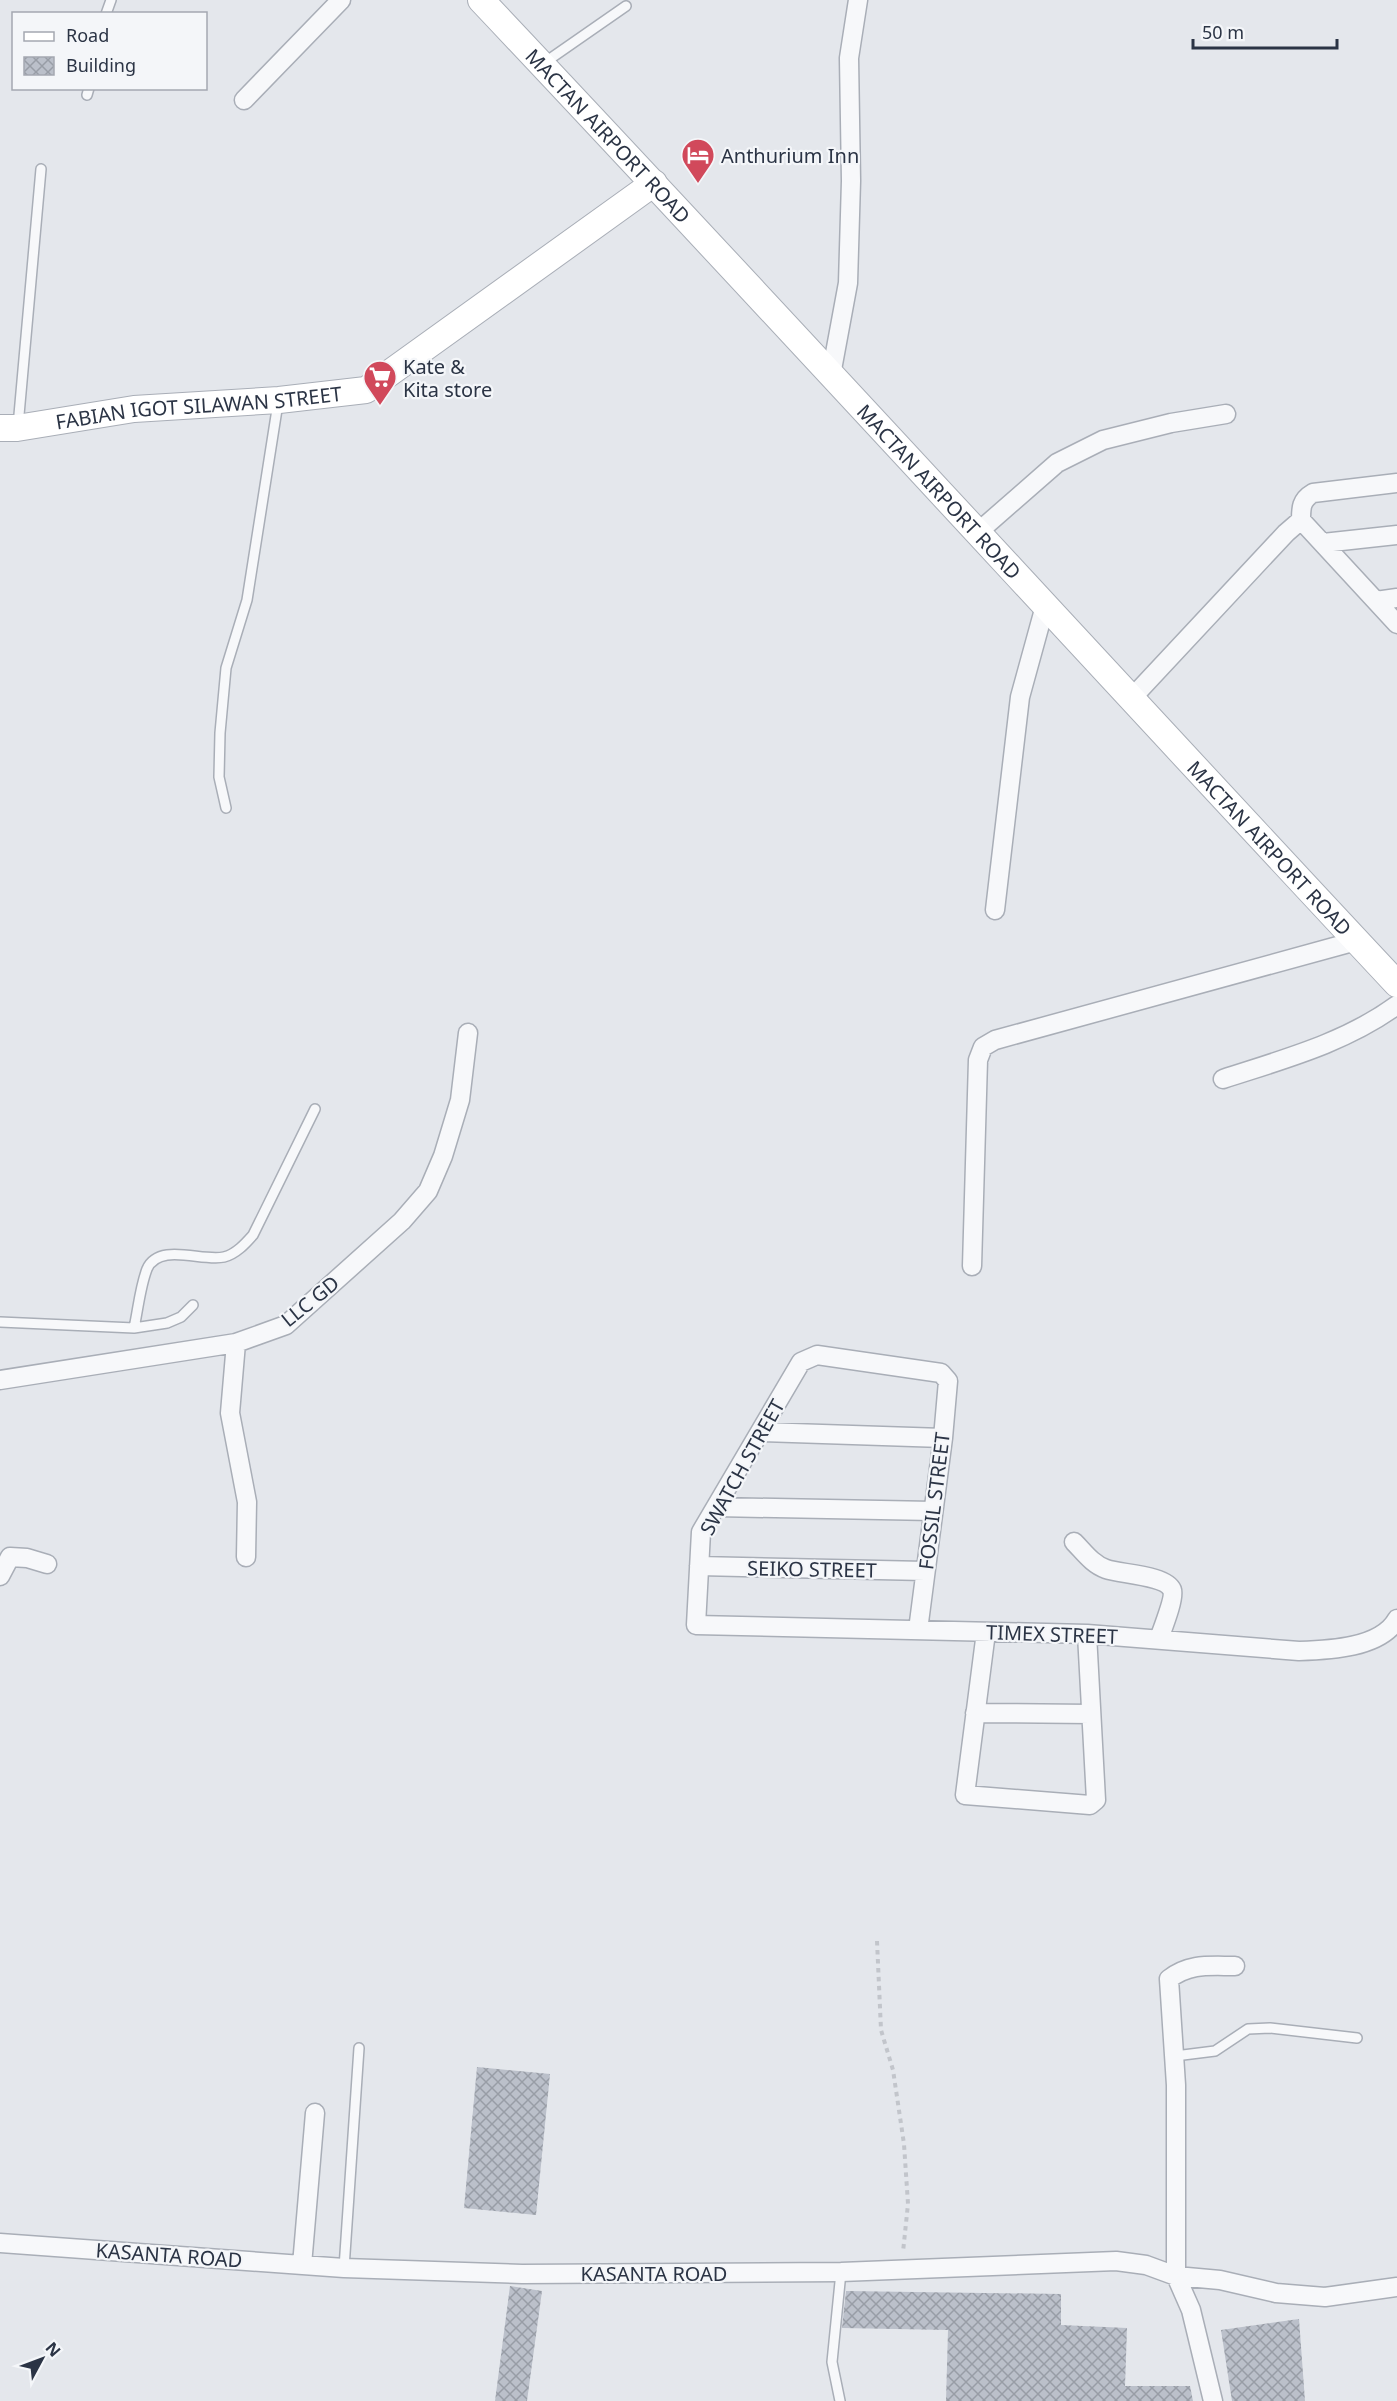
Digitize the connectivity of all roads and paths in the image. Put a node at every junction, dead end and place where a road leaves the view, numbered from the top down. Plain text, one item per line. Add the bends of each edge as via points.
1 (341, 0) edge
2 (481, 0) edge
3 (858, 0) edge
4 (626, 6) dead end
5 (542, 65) junction
6 (244, 100) dead end
7 (41, 169) dead end
8 (654, 183) junction
9 (831, 375) junction
10 (279, 400) junction
11 (1226, 414) dead end
12 (9, 428) edge
13 (1397, 483) edge
14 (1301, 520) junction
15 (977, 533) junction
16 (1397, 535) edge
17 (1323, 543) junction
18 (1397, 598) edge
19 (1376, 601) junction
20 (1045, 606) junction
21 (1397, 624) edge
22 (1130, 700) junction
23 (226, 808) dead end
24 (995, 910) dead end
25 (1356, 940) junction
26 (1397, 984) edge
27 (1397, 1005) edge
28 (468, 1033) dead end
29 (1223, 1079) dead end
30 (315, 1109) dead end
31 (972, 1266) dead end
32 (193, 1305) dead end
33 (0, 1322) edge
34 (134, 1328) junction
35 (236, 1343) junction
36 (941, 1373) joint
37 (0, 1380) edge
38 (760, 1432) junction
39 (943, 1438) junction
40 (716, 1507) junction
41 (933, 1510) junction
42 (1074, 1542) dead end
43 (246, 1557) dead end
44 (47, 1564) dead end
45 (699, 1566) junction
46 (925, 1571) junction
47 (0, 1576) edge
48 (1397, 1619) edge
49 (696, 1625) joint
50 (918, 1630) junction
51 (986, 1632) junction
52 (1087, 1634) junction
53 (1160, 1640) junction
54 (975, 1713) junction
55 (1091, 1714) junction
56 (877, 1941) dead end
57 (1234, 1966) dead end
58 (1357, 2038) dead end
59 (358, 2048) dead end
60 (1175, 2056) junction
61 (315, 2113) dead end
62 (0, 2244) edge
63 (302, 2265) junction
64 (344, 2268) junction
65 (901, 2271) junction
66 (841, 2272) junction
67 (1176, 2276) junction
68 (1397, 2286) edge
69 (840, 2401) edge
70 (1213, 2401) edge

1 - 6 street
2 - 5 main road, MACTAN AIRPORT ROAD
3 - 9 street via 849,58 848,283
4 - 5 lane
5 - 8 main road, MACTAN AIRPORT ROAD
7 - 12 lane
8 - 9 main road, MACTAN AIRPORT ROAD
8 - 10 main road, FABIAN IGOT SILAWAN STREET via 366,390
9 - 15 main road, MACTAN AIRPORT ROAD
10 - 12 main road, FABIAN IGOT SILAWAN STREET via 134,409
10 - 23 lane via 247,600 226,668 219,777
11 - 15 street via 1103,440 1057,463
13 - 14 street via 1313,494 1300,507
14 - 17 street
14 - 22 street
15 - 20 main road, MACTAN AIRPORT ROAD
16 - 17 street
17 - 19 street
18 - 19 street
19 - 21 street
20 - 22 main road, MACTAN AIRPORT ROAD
20 - 24 street via 1020,697
22 - 25 main road, MACTAN AIRPORT ROAD
25 - 26 main road, MACTAN AIRPORT ROAD
25 - 31 street via 995,1040 983,1047 978,1060
27 - 29 street via 1336,1041
28 - 35 street, LLC GD via 460,1100 428,1191 402,1221 286,1325
30 - 34 lane via 254,1235 240,1249 224,1257 164,1255 154,1260 147,1268
32 - 34 lane via 181,1317 167,1323
33 - 34 lane
35 - 37 street, LLC GD
35 - 43 street via 230,1413 247,1502
36 - 38 street, SWATCH STREET via 810,1356 801,1362
36 - 39 street, FOSSIL STREET via 948,1381
38 - 39 street
38 - 40 street, SWATCH STREET
39 - 41 street, FOSSIL STREET
40 - 41 street
40 - 45 street, SWATCH STREET via 701,1532
41 - 46 street, FOSSIL STREET
42 - 53 street via 1086,1556 1107,1569 1169,1586 1173,1594
44 - 47 street via 10,1557
45 - 46 street, SEIKO STREET
45 - 49 street, SWATCH STREET
46 - 50 street, FOSSIL STREET
48 - 53 street, TIMEX STREET via 1393,1627 1364,1643 1330,1650
49 - 50 street, TIMEX STREET
50 - 51 street, TIMEX STREET
51 - 52 street, TIMEX STREET
51 - 54 street
52 - 53 street, TIMEX STREET
52 - 55 street
54 - 55 street
54 - 55 street via 965,1795 1090,1805 1096,1800
56 - 65 path via 881,2030 893,2070 904,2144 908,2204
57 - 60 street via 1181,1970 1169,1979
58 - 60 lane via 1248,2029 1215,2051
59 - 64 lane
60 - 67 street
61 - 63 street
62 - 63 street, KASANTA ROAD
63 - 64 street, KASANTA ROAD
64 - 66 street, KASANTA ROAD via 522,2274
65 - 66 street, KASANTA ROAD
65 - 67 street, KASANTA ROAD via 1116,2261 1146,2265
66 - 69 lane via 832,2362
67 - 68 street, KASANTA ROAD via 1325,2297
67 - 70 street via 1191,2310

